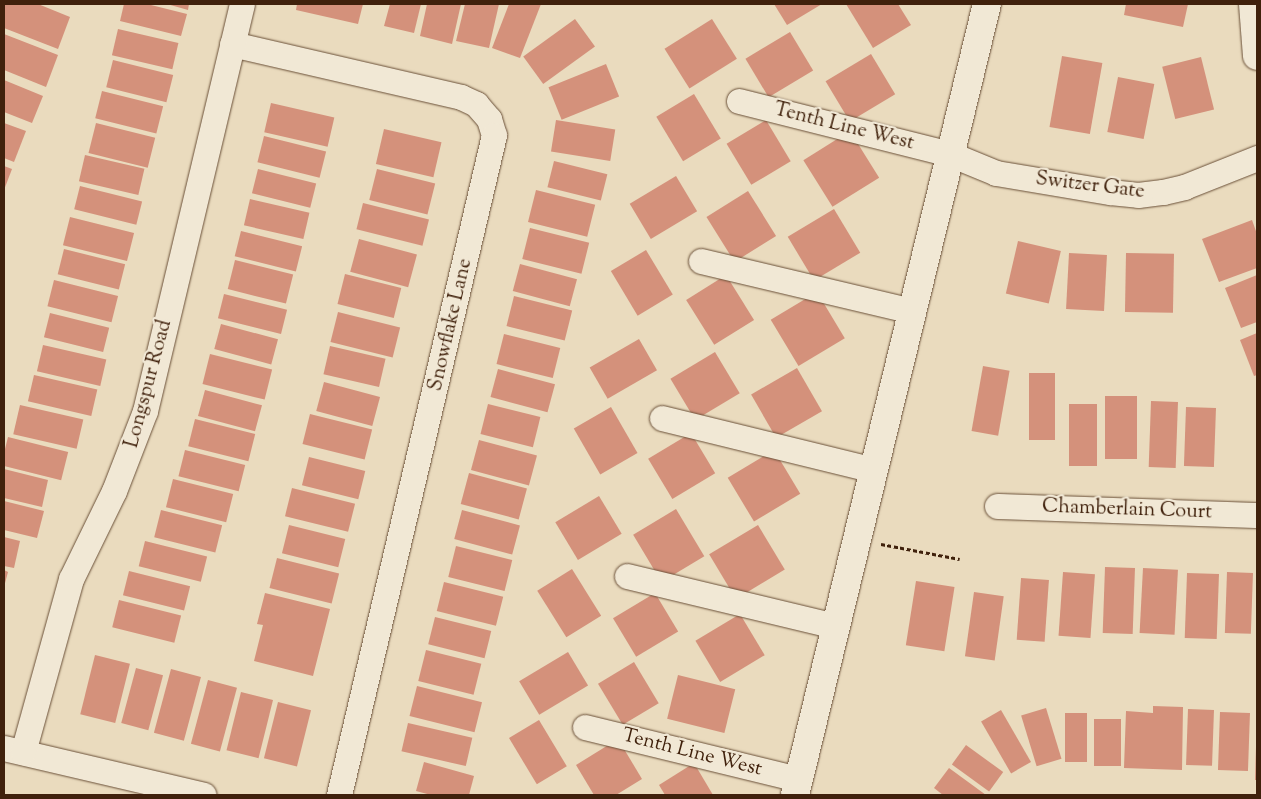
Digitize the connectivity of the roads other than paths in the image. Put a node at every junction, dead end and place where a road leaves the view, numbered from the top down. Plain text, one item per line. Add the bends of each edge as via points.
1 (242, 4) edge
2 (987, 4) edge
3 (1253, 4) edge
4 (232, 44) junction
5 (1257, 56) edge
6 (739, 101) dead end
7 (950, 154) junction
8 (1257, 158) edge
9 (701, 261) dead end
10 (912, 311) junction
11 (662, 418) dead end
12 (874, 470) junction
13 (998, 506) dead end
14 (1257, 515) edge
15 (627, 576) dead end
16 (836, 626) junction
17 (585, 727) dead end
18 (14, 750) edge
19 (797, 787) edge
20 (204, 795) edge
21 (340, 795) edge

1 - 4 street, Longspur Road
2 - 7 street, Tenth Line West
3 - 5 street
4 - 18 street, Longspur Road via 145,412 114,491 71,579
4 - 21 street, Snowflake Lane via 461,97 476,104 489,119 494,135
6 - 7 street, Tenth Line West
7 - 8 street, Switzer Gate via 996,173 1138,195 1184,187
7 - 10 street, Tenth Line West
9 - 10 street
10 - 12 street, Tenth Line West
11 - 12 street
12 - 16 street, Tenth Line West
13 - 14 street, Chamberlain Court
15 - 16 street
16 - 19 street, Tenth Line West
17 - 19 street, Tenth Line West
18 - 20 street

